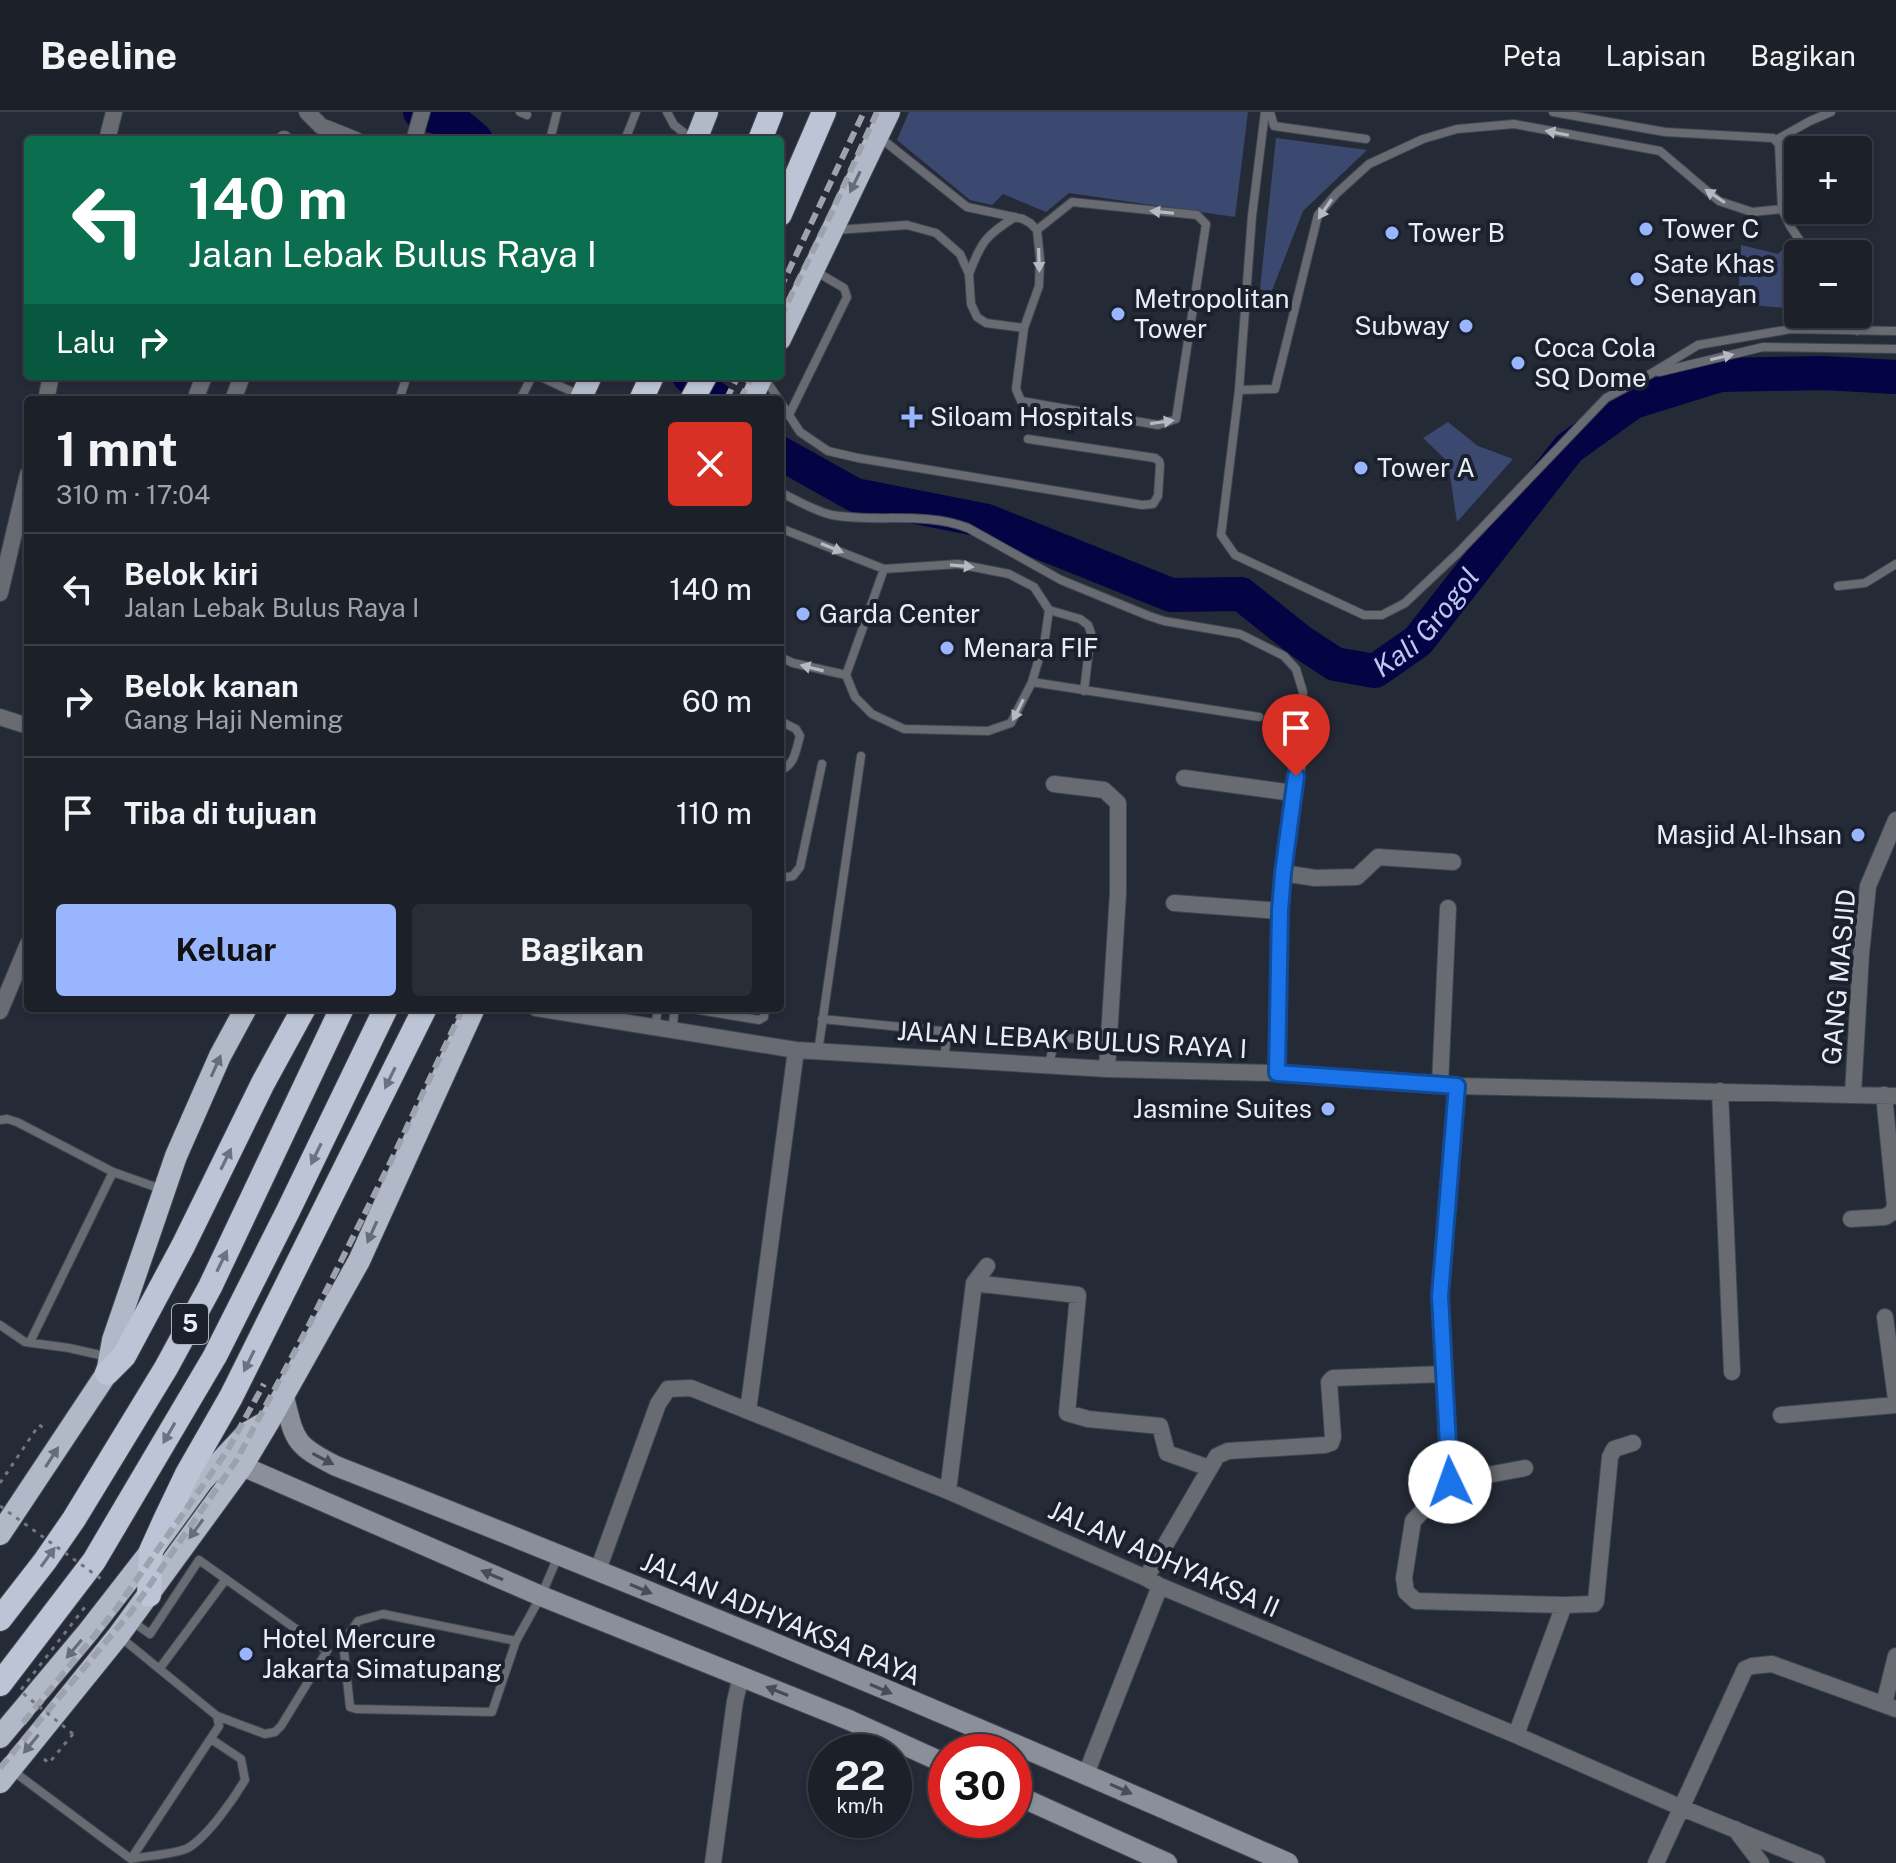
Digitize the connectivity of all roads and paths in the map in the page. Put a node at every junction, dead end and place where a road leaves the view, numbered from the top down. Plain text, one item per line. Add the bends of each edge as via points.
1 (114, 112) edge
2 (307, 112) edge
3 (418, 112) edge
4 (426, 112) edge
5 (557, 112) edge
6 (636, 112) edge
7 (667, 112) edge
8 (707, 112) edge
9 (771, 112) edge
10 (824, 112) edge
11 (889, 112) edge
12 (1267, 112) edge
13 (1553, 112) edge
14 (1831, 112) edge
15 (1665, 132) junction
16 (319, 133) edge
17 (108, 136) edge
18 (414, 136) edge
19 (414, 136) edge
20 (551, 136) edge
21 (627, 136) edge
22 (689, 136) edge
23 (697, 136) edge
24 (762, 136) edge
25 (878, 136) junction
26 (1366, 139) dead end
27 (1776, 140) junction
28 (1660, 151) junction
29 (784, 205) edge
30 (1782, 209) junction
31 (1015, 217) junction
32 (831, 230) junction
33 (1037, 230) junction
34 (1800, 240) edge
35 (813, 269) junction
36 (969, 274) junction
37 (1024, 328) junction
38 (1855, 328) edge
39 (784, 331) edge
40 (1857, 331) junction
41 (1896, 331) edge
42 (1896, 349) edge
43 (1647, 376) junction
44 (551, 380) edge
45 (1239, 390) junction
46 (584, 391) edge
47 (784, 406) edge
48 (789, 415) junction
49 (1028, 439) dead end
50 (24, 491) edge
51 (784, 494) edge
52 (784, 530) edge
53 (1896, 564) edge
54 (884, 569) junction
55 (1838, 586) dead end
56 (0, 593) edge
57 (1049, 610) junction
58 (784, 659) edge
59 (846, 675) junction
60 (1032, 682) junction
61 (1084, 691) junction
62 (0, 717) edge
63 (1259, 717) dead end
64 (784, 723) edge
65 (24, 725) edge
66 (1299, 740) dead end
67 (861, 756) dead end
68 (1298, 759) dead end
69 (822, 764) dead end
70 (784, 769) edge
71 (1184, 778) dead end
72 (1054, 784) dead end
73 (1293, 793) junction
74 (1896, 820) edge
75 (1453, 862) dead end
76 (1283, 873) junction
77 (784, 877) edge
78 (1174, 903) dead end
79 (1448, 908) dead end
80 (1280, 911) junction
81 (24, 954) edge
82 (0, 1011) edge
83 (244, 1012) edge
84 (302, 1012) edge
85 (340, 1012) edge
86 (384, 1012) edge
87 (423, 1012) edge
88 (472, 1012) edge
89 (559, 1012) edge
90 (657, 1012) edge
91 (674, 1012) edge
92 (721, 1012) edge
93 (765, 1012) edge
94 (822, 1019) junction
95 (655, 1029) junction
96 (672, 1032) junction
97 (1090, 1039) dead end
98 (796, 1050) junction
99 (818, 1052) junction
100 (943, 1059) junction
101 (1049, 1066) junction
102 (1107, 1069) junction
103 (1277, 1073) junction
104 (1440, 1085) junction
105 (1457, 1086) junction
106 (1720, 1091) junction
107 (1853, 1094) junction
108 (1890, 1096) edge
109 (0, 1120) edge
110 (113, 1172) junction
111 (165, 1190) junction
112 (1851, 1219) dead end
113 (987, 1266) dead end
114 (974, 1283) junction
115 (1885, 1317) dead end
116 (0, 1325) edge
117 (30, 1342) junction
118 (108, 1365) junction
119 (1732, 1372) dead end
120 (1445, 1374) junction
121 (284, 1397) junction
122 (1896, 1402) edge
123 (748, 1411) junction
124 (1781, 1415) dead end
125 (269, 1421) junction
126 (39, 1425) dead end
127 (1633, 1443) dead end
128 (1213, 1462) junction
129 (242, 1466) junction
130 (1525, 1468) dead end
131 (1450, 1482) junction
132 (0, 1483) edge
133 (948, 1491) junction
134 (0, 1506) edge
135 (0, 1534) edge
136 (151, 1551) junction
137 (559, 1554) junction
138 (598, 1570) junction
139 (226, 1579) junction
140 (104, 1581) dead end
141 (1153, 1582) junction
142 (149, 1595) junction
143 (541, 1596) junction
144 (88, 1603) dead end
145 (1564, 1605) junction
146 (0, 1619) edge
147 (125, 1633) junction
148 (516, 1641) junction
149 (1896, 1656) edge
150 (160, 1668) junction
151 (741, 1676) junction
152 (0, 1684) edge
153 (1890, 1706) edge
154 (217, 1716) junction
155 (1516, 1735) junction
156 (0, 1737) edge
157 (211, 1739) junction
158 (928, 1756) edge
159 (49, 1763) dead end
160 (1086, 1774) junction
161 (5, 1776) edge
162 (1032, 1802) edge
163 (1682, 1808) junction
164 (1735, 1829) junction
165 (131, 1859) junction
166 (1277, 1861) edge
167 (713, 1863) edge
168 (1167, 1863) edge
169 (1656, 1863) edge
170 (1761, 1863) edge
171 (1817, 1863) edge

1 - 17 street
2 - 16 street
3 - 18 lane
4 - 19 lane
5 - 20 lane
6 - 21 lane
7 - 22 lane
8 - 23 highway
9 - 24 highway
10 - 29 highway
11 - 25 highway
12 - 26 lane via 1274,126
12 - 45 lane via 1252,216
13 - 15 lane
14 - 27 lane
15 - 27 lane
15 - 28 lane
25 - 31 lane via 967,207
25 -> 32 highway
27 - 30 lane
30 -> 28 lane via 1752,212 1719,201
28 -> 45 lane via 1514,124 1457,129 1369,164 1318,215 1275,389
30 - 34 lane
31 - 33 lane
31 - 36 lane via 994,230
32 - 35 highway
32 - 36 lane via 907,225 936,233 960,254
33 -> 37 lane via 1039,286
37 -> 33 lane via 1016,389 1021,401 1158,425 1176,419 1206,224 1197,215 1072,202
35 - 39 highway
35 - 48 lane via 844,288 847,297
36 - 37 lane via 977,317
38 - 40 lane
40 - 41 lane
40 - 43 lane via 1791,329 1698,345
43 -> 42 lane via 1763,347
43 - 45 lane via 1606,398 1458,553 1405,603 1382,615 1364,615 1235,555 1221,535
44 - 46 lane
47 - 48 lane
48 - 49 lane via 800,432 828,451 858,458 1142,505 1153,504 1158,496 1160,465 1155,458
50 - 56 street
51 - 66 lane via 827,514 957,524 1061,580 1149,616 1240,634 1284,656 1296,669 1303,692
52 -> 54 lane
53 - 55 lane via 1865,583
54 -> 57 lane via 958,564 1009,574 1034,587
54 - 59 lane
57 - 60 lane
57 - 61 lane via 1088,625
59 -> 58 lane
60 -> 59 lane via 1011,723 988,731 904,729 872,714 855,697
60 - 61 lane
61 - 63 lane
62 - 65 street
64 - 70 lane via 800,736 793,761
67 - 94 lane
68 - 73 street
69 - 77 lane via 800,867
71 - 73 street
72 - 102 street via 1104,790 1118,803
73 - 76 street
74 - 107 street, GANG MASJID via 1868,886
75 - 76 street via 1378,857 1357,877
76 - 80 street
78 - 80 street
79 - 104 street
80 - 103 street
81 - 82 street
111 -> 83 highway
118 -> 84 highway via 124,1356
146 -> 85 highway, 5 via 74,1519 166,1368
86 -> 152 highway, 5 via 215,1356 94,1561
87 -> 136 highway
88 -> 121 highway via 359,1261
89 - 95 street, JALAN LEBAK BULUS RAYA I
90 - 95 lane
91 - 96 lane
92 - 93 lane via 759,1020
94 - 99 lane
94 - 100 lane via 945,1032
95 - 96 street, JALAN LEBAK BULUS RAYA I
96 - 98 street, JALAN LEBAK BULUS RAYA I
97 - 101 lane via 1055,1038
98 - 99 street, JALAN LEBAK BULUS RAYA I
98 - 123 street
99 - 100 street, JALAN LEBAK BULUS RAYA I
100 - 101 street, JALAN LEBAK BULUS RAYA I
101 - 102 street, JALAN LEBAK BULUS RAYA I
102 - 103 street, JALAN LEBAK BULUS RAYA I
103 - 104 street, JALAN LEBAK BULUS RAYA I
104 - 105 street, JALAN LEBAK BULUS RAYA I
105 - 106 street, JALAN LEBAK BULUS RAYA I
105 - 120 street via 1440,1296
106 - 107 street, JALAN LEBAK BULUS RAYA I
106 - 119 street
107 - 108 street, JALAN LEBAK BULUS RAYA I
108 - 112 street via 1893,1212
109 - 110 lane via 17,1122
110 - 111 lane
110 - 117 lane
111 - 118 highway
113 - 114 street
114 - 128 street via 1078,1295 1067,1413 1160,1426 1167,1453
114 - 133 street
115 - 122 street
116 - 117 lane
117 - 118 lane
135 -> 118 highway
120 - 128 street via 1333,1378 1331,1443 1228,1451
120 - 131 street
121 - 125 highway
121 -> 137 main road, JALAN ADHYAKSA RAYA via 293,1433 314,1455
122 - 124 street
123 - 133 street, JALAN ADHYAKSA II
123 - 138 street, JALAN ADHYAKSA II via 691,1388 668,1389
125 - 129 highway
125 - 136 highway via 247,1433 202,1481
126 - 132 path
127 - 145 street via 1614,1449 1610,1457 1596,1601
128 - 141 street
129 -> 142 highway
143 -> 129 main road
130 - 131 street
131 - 145 street via 1413,1521 1406,1592 1416,1601
133 - 141 street, JALAN ADHYAKSA II
134 - 140 path, bridge
136 - 142 highway
136 -> 156 highway
137 - 138 main road, JALAN ADHYAKSA RAYA
137 - 143 lane
138 -> 160 main road, JALAN ADHYAKSA RAYA
139 - 147 lane via 199,1560 150,1634
139 - 150 lane
139 - 154 lane via 327,1651 275,1732 265,1734
141 - 155 street, JALAN ADHYAKSA II
141 - 160 street
142 - 147 highway
143 - 148 lane
143 - 151 main road
144 - 159 path, bridge via 20,1691 73,1734
145 - 155 street
147 - 150 lane
147 -> 161 highway
148 - 148 lane via 492,1712 350,1707 343,1642 358,1621 383,1614
149 - 153 street
150 - 154 lane
158 -> 151 main road
151 - 167 street
153 - 163 street via 1772,1664 1745,1669
154 - 157 lane via 219,1726
155 - 163 street, JALAN ADHYAKSA II
157 - 165 lane
157 - 165 lane via 241,1759 245,1780 234,1798 186,1849
160 -> 166 main road, JALAN ADHYAKSA RAYA
161 - 165 lane
162 - 168 main road
163 - 164 street, JALAN ADHYAKSA II
163 - 169 street
164 - 170 street
164 - 171 street, JALAN ADHYAKSA II

